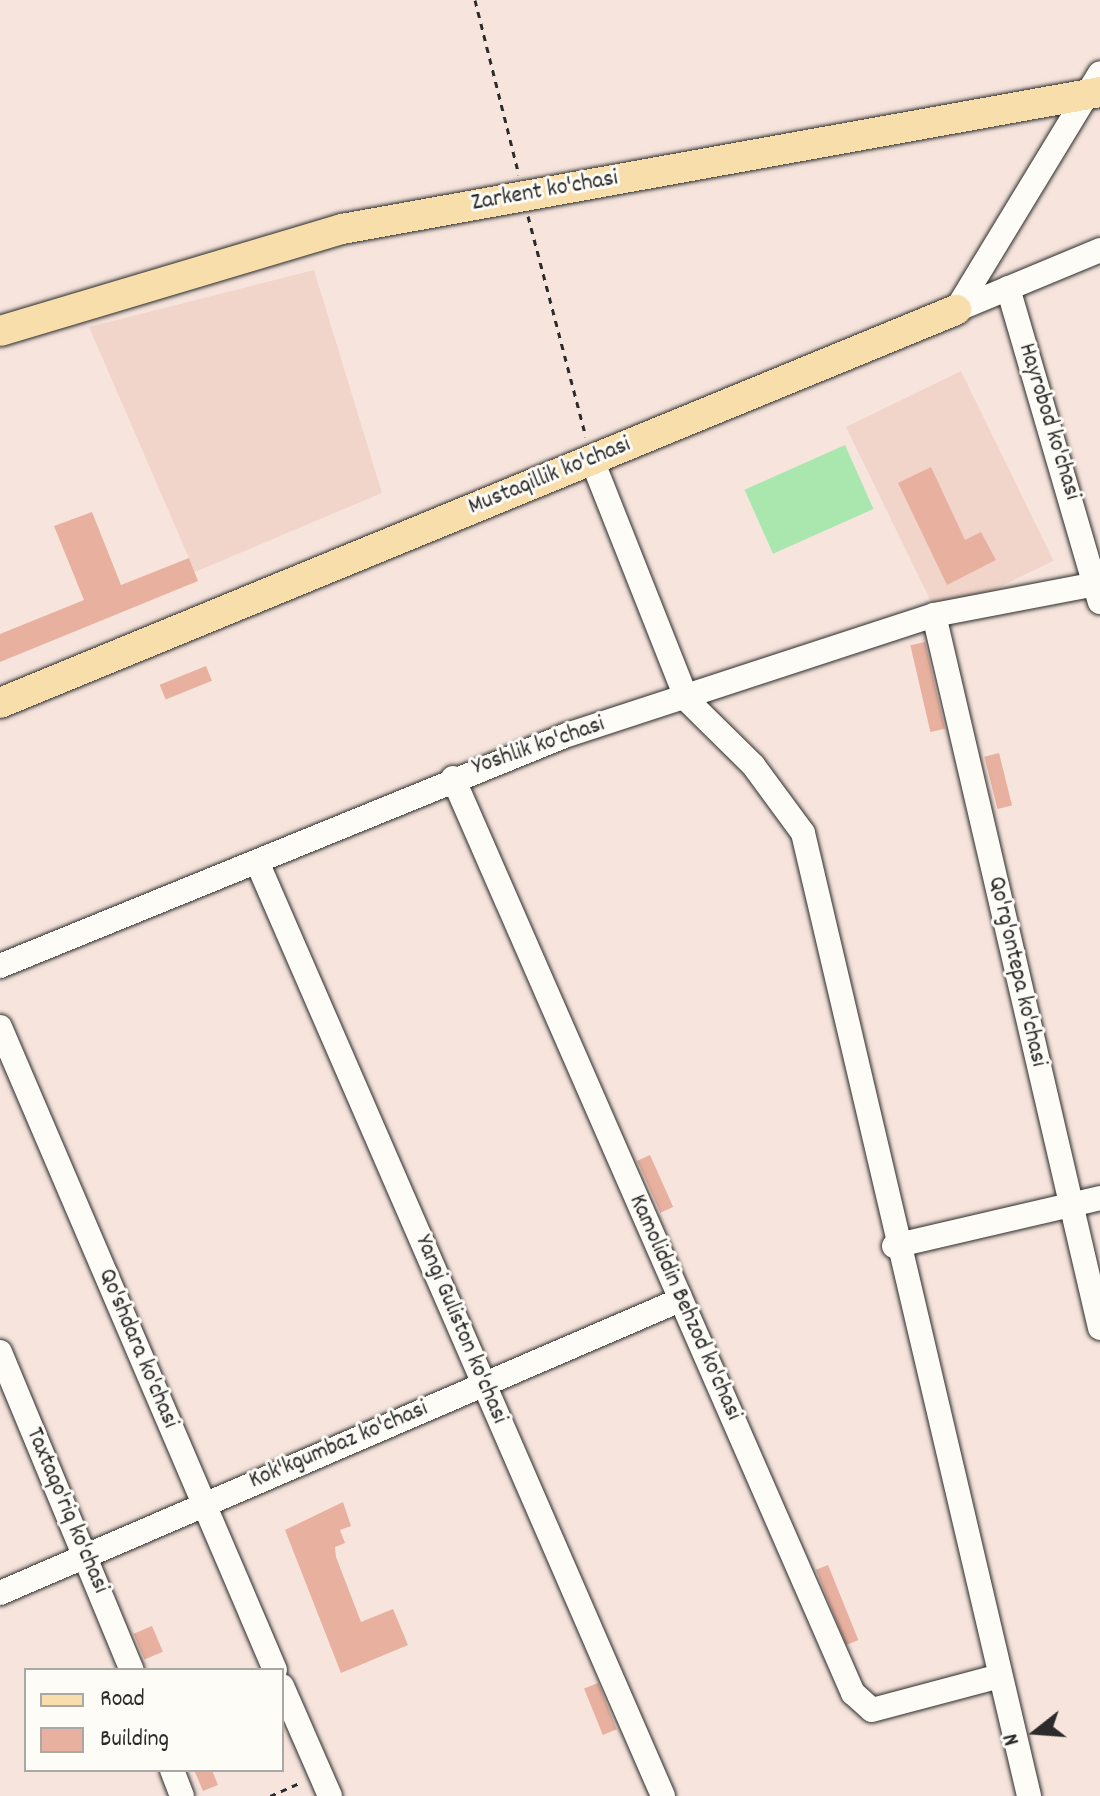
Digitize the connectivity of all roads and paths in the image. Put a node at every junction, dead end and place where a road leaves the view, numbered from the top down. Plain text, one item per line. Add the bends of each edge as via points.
1 (475, 0) edge
2 (1097, 83) edge
3 (521, 187) junction
4 (1100, 250) edge
5 (1008, 288) junction
6 (0, 309) edge
7 (956, 310) junction
8 (0, 331) edge
9 (592, 460) junction
10 (1098, 593) edge
11 (934, 615) junction
12 (687, 700) junction
13 (0, 703) edge
14 (453, 778) junction
15 (258, 864) junction
16 (0, 966) edge
17 (0, 1027) edge
18 (1100, 1198) edge
19 (1070, 1205) junction
20 (894, 1246) junction
21 (680, 1300) junction
22 (1100, 1328) edge
23 (0, 1352) edge
24 (483, 1384) junction
25 (204, 1504) junction
26 (86, 1556) junction
27 (0, 1593) edge
28 (131, 1668) edge
29 (274, 1668) edge
30 (1000, 1676) junction
31 (284, 1691) edge
32 (173, 1772) edge
33 (320, 1773) junction
34 (182, 1796) edge
35 (270, 1796) edge
36 (330, 1796) edge
37 (663, 1796) edge
38 (1029, 1796) edge

1 - 3 path
2 - 3 main road, Zarkent ko'chasi
2 - 7 street
3 - 6 main road, Zarkent ko'chasi via 337,209
3 - 8 main road, Zarkent ko'chasi via 342,229
3 - 9 path
4 - 5 street, Mustaqillik ko'chasi
5 - 7 street, Mustaqillik ko'chasi
5 - 10 street, Hayrobod ko'chasi
7 - 9 main road, Mustaqillik ko'chasi
9 - 12 street
9 - 13 main road, Mustaqillik ko'chasi
10 - 11 street, Yoshlik ko'chasi
11 - 12 street, Yoshlik ko'chasi
11 - 19 street, Qo'rg'ontepa ko'chasi
12 - 14 street, Yoshlik ko'chasi
12 - 20 street via 753,765 803,833
14 - 15 street, Yoshlik ko'chasi
14 - 21 street, Kamoliddin Behzod ko'chasi
15 - 16 street, Yoshlik ko'chasi
15 - 24 street, Yangi Guliston ko'chasi
17 - 25 street, Qo'shdara ko'chasi
18 - 19 street
19 - 20 street
19 - 22 street, Qo'rg'ontepa ko'chasi
20 - 30 street
21 - 24 street, Kok'kgumbaz ko'chasi
21 - 30 street, Kamoliddin Behzod ko'chasi via 853,1693 872,1710
23 - 26 street, Taxtaqo'riq ko'chasi
24 - 25 street, Kok'kgumbaz ko'chasi
24 - 37 street, Yangi Guliston ko'chasi
25 - 26 street, Kok'kgumbaz ko'chasi
25 - 29 street, Qo'shdara ko'chasi
26 - 27 street, Kok'kgumbaz ko'chasi
26 - 28 street, Taxtaqo'riq ko'chasi
30 - 38 street
31 - 33 street
32 - 34 street
33 - 35 path
33 - 36 street

